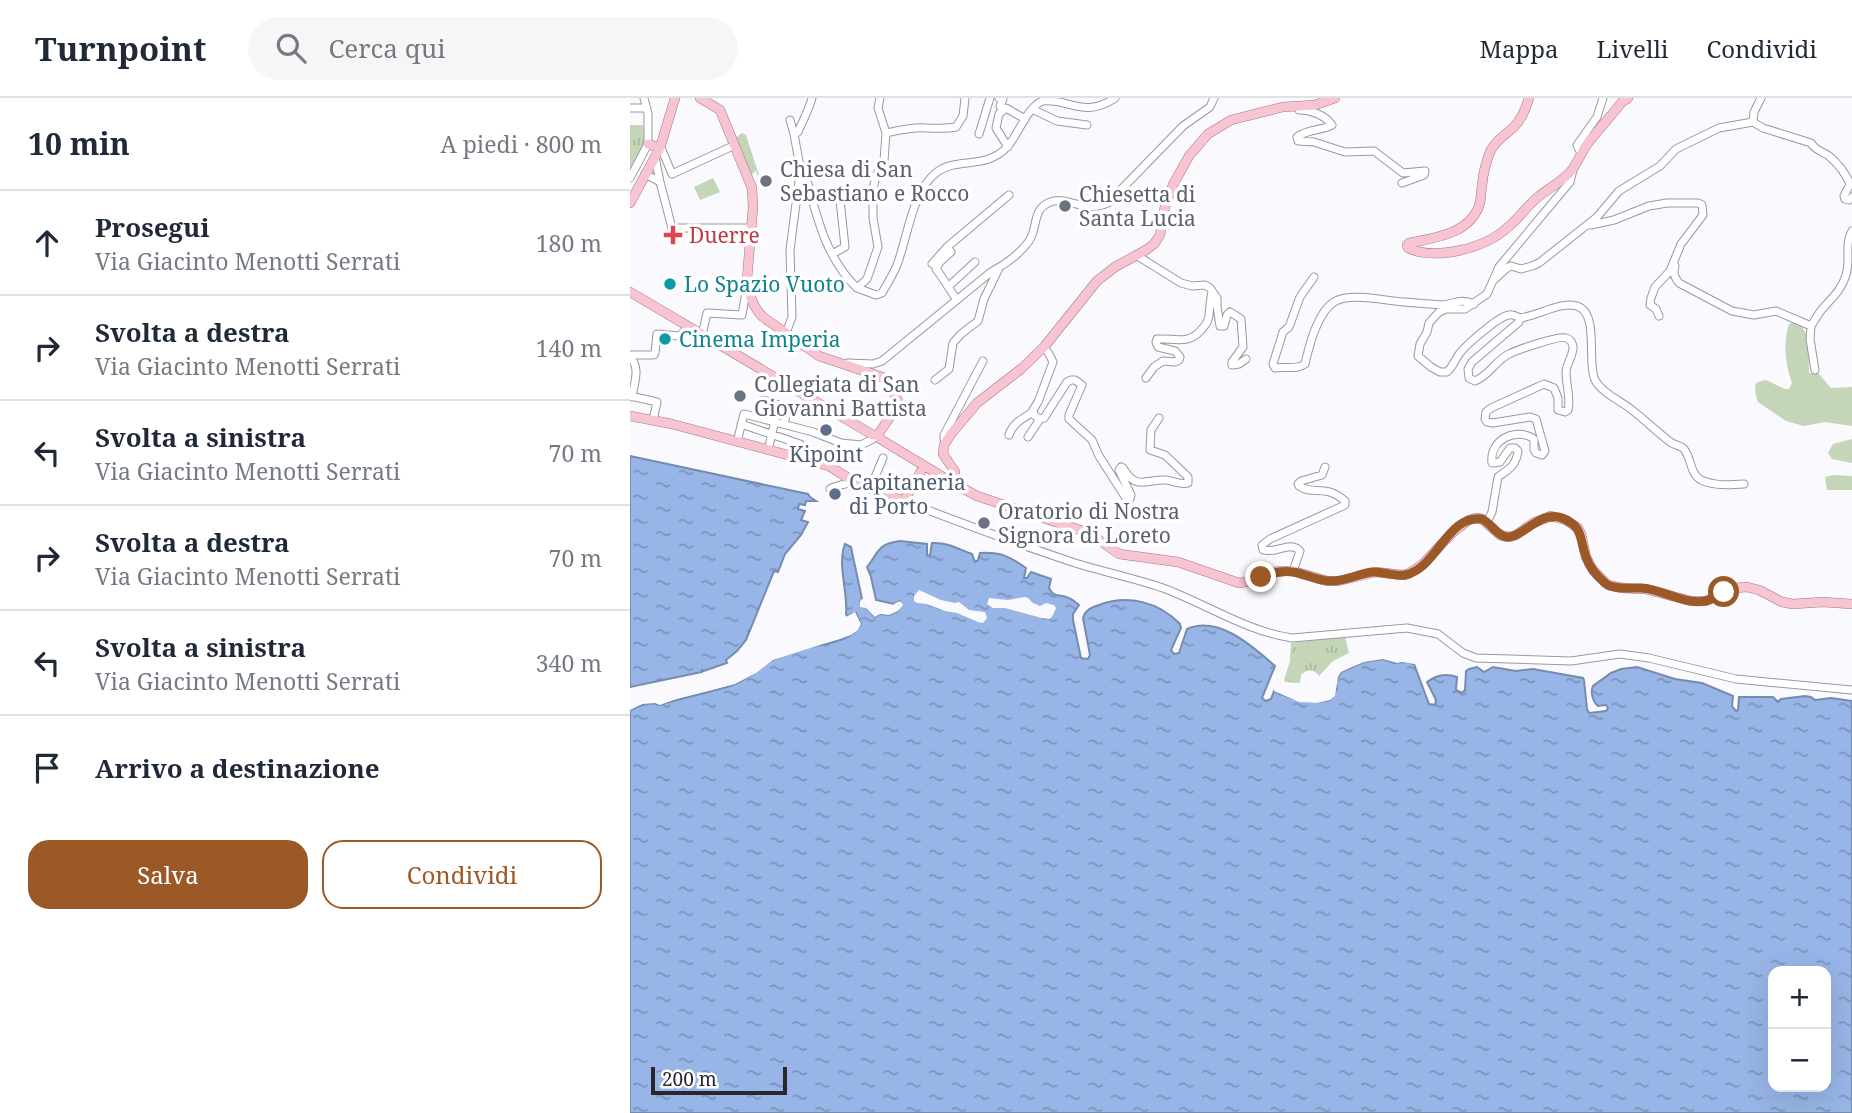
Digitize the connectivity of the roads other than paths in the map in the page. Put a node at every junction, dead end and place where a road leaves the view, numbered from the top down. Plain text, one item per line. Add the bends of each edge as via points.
1 (644, 98) edge
2 (700, 98) edge
3 (718, 98) edge
4 (813, 98) edge
5 (880, 98) edge
6 (965, 98) edge
7 (990, 98) edge
8 (999, 98) edge
9 (1115, 98) edge
10 (1214, 98) edge
11 (1335, 98) edge
12 (1529, 98) edge
13 (1603, 98) edge
14 (1628, 98) edge
15 (1761, 98) edge
16 (676, 100) edge
17 (1283, 107) junction
18 (630, 108) edge
19 (1032, 109) junction
20 (720, 110) junction
21 (1002, 111) junction
22 (648, 112) junction
23 (1026, 119) junction
24 (790, 120) dead end
25 (1753, 122) junction
26 (1087, 125) dead end
27 (886, 133) junction
28 (794, 134) junction
29 (979, 134) dead end
30 (735, 145) junction
31 (656, 147) junction
32 (1008, 147) junction
33 (1581, 154) junction
34 (1573, 169) junction
35 (802, 172) junction
36 (645, 174) junction
37 (630, 178) edge
38 (660, 182) junction
39 (1402, 183) dead end
40 (839, 191) dead end
41 (630, 195) edge
42 (1009, 195) dead end
43 (1852, 197) edge
44 (630, 202) edge
45 (1587, 226) junction
46 (752, 228) junction
47 (1852, 231) edge
48 (947, 247) junction
49 (832, 254) junction
50 (1136, 255) junction
51 (1675, 259) junction
52 (975, 262) dead end
53 (932, 264) dead end
54 (999, 268) junction
55 (1314, 278) dead end
56 (1493, 281) junction
57 (748, 285) junction
58 (859, 287) junction
59 (948, 287) junction
60 (630, 292) edge
61 (1212, 292) junction
62 (957, 300) junction
63 (1474, 304) junction
64 (1659, 316) dead end
65 (1520, 318) junction
66 (1811, 326) junction
67 (685, 328) junction
68 (786, 333) junction
69 (702, 335) junction
70 (1044, 347) junction
71 (630, 356) edge
72 (1246, 359) dead end
73 (983, 361) dead end
74 (842, 364) junction
75 (1815, 370) dead end
76 (1146, 378) dead end
77 (934, 380) dead end
78 (631, 397) edge
79 (1033, 412) junction
80 (630, 416) edge
81 (757, 417) junction
82 (1159, 418) dead end
83 (1040, 419) junction
84 (653, 420) junction
85 (779, 423) junction
86 (741, 424) junction
87 (772, 433) junction
88 (1009, 435) dead end
89 (876, 437) junction
90 (1028, 437) dead end
91 (946, 441) junction
92 (737, 442) junction
93 (768, 450) junction
94 (797, 458) junction
95 (883, 458) dead end
96 (924, 466) junction
97 (1325, 467) dead end
98 (838, 473) junction
99 (853, 481) junction
100 (953, 483) junction
101 (1744, 484) dead end
102 (870, 489) junction
103 (904, 501) junction
104 (1487, 522) junction
105 (1293, 572) junction
106 (1852, 604) edge
107 (1852, 690) edge

1 - 22 street
2 - 20 main road
3 - 20 street
4 - 28 street
5 - 27 street via 878,108
6 - 27 street via 957,127
7 - 29 street
8 - 21 street via 1003,99
9 - 19 street via 1089,107 1049,99
10 - 54 street via 1210,107 1183,126 1108,204 1086,207 1060,200 1042,206 1030,239
11 - 17 main road
12 - 34 main road via 1516,124 1490,152 1475,213 1454,231 1409,243 1408,248 1442,253 1486,242
13 - 33 street via 1597,117 1577,145
14 - 33 main road
15 - 25 street
16 - 31 main road
17 - 39 street via 1314,112 1332,123 1304,132 1298,142 1345,152 1374,150 1403,173 1425,171 1422,177
17 - 50 main road via 1231,120 1208,134 1173,186 1160,235
18 - 22 street
19 - 23 street
19 - 26 street via 1057,121
20 - 30 main road
21 - 23 street via 1006,108
21 - 32 street via 996,128
22 - 31 street
23 - 32 street
24 - 28 street
25 - 43 street via 1811,143 1830,157 1850,184 1845,199
25 - 45 street via 1719,128 1676,149 1660,166 1619,191
27 - 58 street via 884,161 873,189 878,247 867,279
28 - 35 street
30 - 31 street via 671,174 662,150
30 - 46 main road via 752,188
31 - 36 main road
31 - 37 street
31 - 38 street
31 - 41 main road
32 - 58 street via 990,159 944,167 935,173 915,206 897,265 882,293
33 - 34 main road
34 - 56 street via 1570,182 1506,256
35 - 49 street
35 - 68 street via 790,250 792,317
36 - 38 street
36 - 44 main road
38 - 46 street via 672,228
40 - 49 street via 845,247
42 - 48 street
45 - 51 street via 1649,205 1698,203 1703,215
45 - 56 street via 1539,263 1521,269 1511,266
46 - 57 main road
47 - 66 street via 1847,243 1847,273
48 - 53 street
48 - 59 street via 951,252 936,269
49 - 58 street via 847,278
50 - 61 street via 1181,283 1205,285
50 - 70 main road via 1097,281
51 - 64 street via 1651,298 1650,306
51 - 66 street via 1673,272 1679,283 1732,311 1754,315 1776,311
52 - 59 street
54 - 62 street
54 - 77 street via 978,321 953,343 949,369
55 - 63 street via 1283,332 1274,367 1305,365 1315,329 1338,300 1441,304 1465,300
56 - 63 street via 1487,294
57 - 68 main road via 758,312
57 - 69 street via 742,314 707,313
59 - 62 street
60 - 67 main road
61 - 72 street via 1220,326 1228,313 1241,319 1243,347 1232,365
61 - 76 street via 1209,319 1198,334 1186,340 1157,339 1156,345 1175,351 1179,360 1163,361
62 - 74 street via 882,361
63 - 65 street via 1439,312 1420,344 1421,360 1447,372 1464,348 1499,320 1511,314
65 - 101 street via 1566,304 1583,309 1592,370 1602,389 1682,447 1698,478
65 - 104 street via 1472,362 1469,378 1481,379 1506,355 1565,337 1573,347 1566,370 1569,407 1565,412 1558,410 1557,394 1544,384 1486,412 1485,419 1493,423 1530,416 1536,419 1545,451 1536,453 1534,439 1526,435 1502,439 1495,446 1492,463 1500,462 1510,448 1518,451 1509,471 1499,478
66 - 75 street
67 - 69 main road
67 - 71 street via 680,336 657,334 654,355
68 - 74 main road via 819,356
69 - 89 main road
70 - 79 street via 1053,362
70 - 91 main road via 977,403
71 - 78 street via 636,369
73 - 91 street via 944,435
74 - 89 main road via 890,381 899,404
78 - 84 street via 657,402
79 - 83 street
79 - 88 street via 1014,425
80 - 84 main road
81 - 85 street
81 - 85 street via 762,400 788,408
81 - 86 street via 744,414
82 - 83 street via 1151,430 1150,450 1166,455 1188,482 1136,482 1121,467 1130,499 1092,440 1069,416 1082,384 1067,382
83 - 90 street
84 - 92 main road
85 - 87 street
85 - 89 street via 841,443 861,445
86 - 87 street
86 - 92 street
87 - 93 street
87 - 94 street via 800,444
89 - 96 main road
91 - 100 main road via 942,450 955,472
92 - 93 main road
93 - 94 main road
94 - 98 main road
95 - 102 street
96 - 100 main road
96 - 103 main road
97 - 105 street via 1322,475 1298,484 1302,489 1334,493 1345,501 1344,506 1262,545 1269,552 1298,548
98 - 99 main road
98 - 99 street via 833,487
99 - 102 main road
100 - 105 main road via 1089,533 1119,554 1178,562 1239,583 1273,572
102 - 103 main road
103 - 107 street via 1077,563 1161,587 1275,635 1292,638 1407,628 1438,634 1476,658 1571,661 1620,654 1736,679
104 - 105 main road via 1476,518 1462,524 1408,574 1376,572 1327,582
104 - 106 main road via 1509,537 1550,516 1571,520 1581,534 1586,557 1608,585 1691,601 1706,601 1747,587 1793,604

